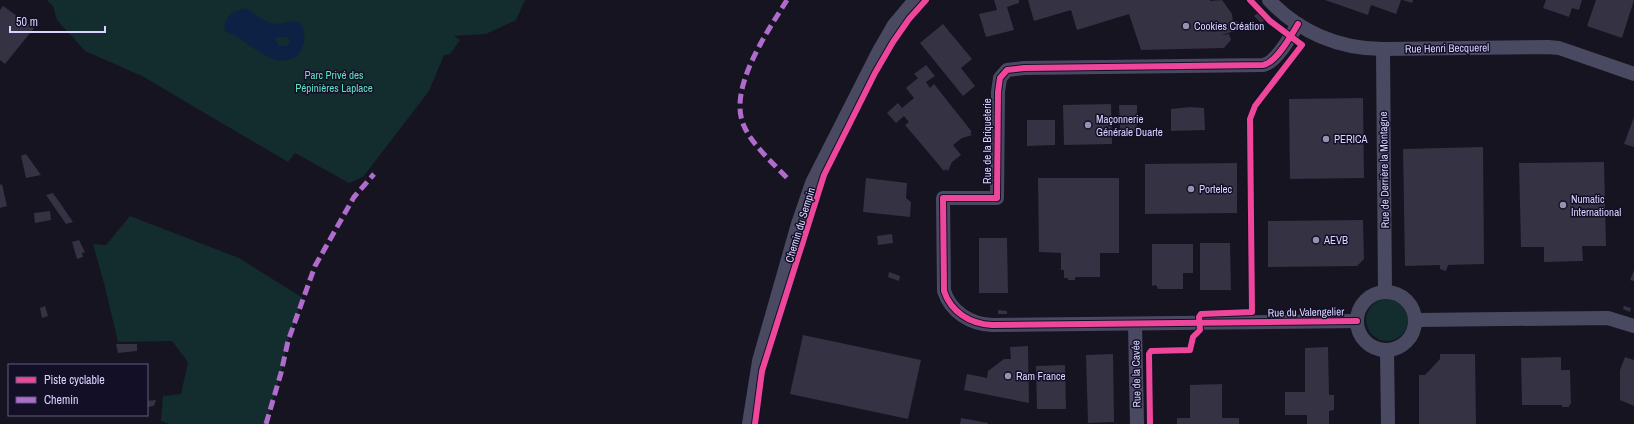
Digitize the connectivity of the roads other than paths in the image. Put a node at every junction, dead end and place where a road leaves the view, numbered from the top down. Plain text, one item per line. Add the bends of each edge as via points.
1 (915, 0) edge
2 (1269, 0) edge
3 (1298, 24) junction
4 (1383, 49) junction
5 (1634, 74) edge
6 (1385, 291) junction
7 (1416, 320) junction
8 (1357, 321) junction
9 (1135, 324) junction
10 (1634, 326) edge
11 (1387, 350) junction
12 (749, 424) edge
13 (1137, 424) edge
14 (1388, 424) edge

1 - 12 street, Chemin du Sempin via 894,25 879,51 812,183 759,361
2 - 3 street, Rue Henri Becquerel
3 - 4 street, Rue Henri Becquerel via 1318,36 1340,44
3 - 9 street, Rue de la Briqueterie via 1275,58 1263,65 1024,68 1007,70 1000,78 997,198 943,198 944,291 947,301 962,316 984,325
4 - 5 street, Rue Henri Becquerel via 1559,48
4 - 6 street, Rue de Derrière la Montagne
6 - 7 street via 1407,299
6 - 8 street via 1365,300 1359,310
7 - 10 street via 1608,318
7 - 11 street via 1413,332 1406,343
8 - 9 street, Rue du Valengelier
8 - 11 street via 1358,331 1368,343
9 - 13 street, Rue de la Cavée
11 - 14 street

